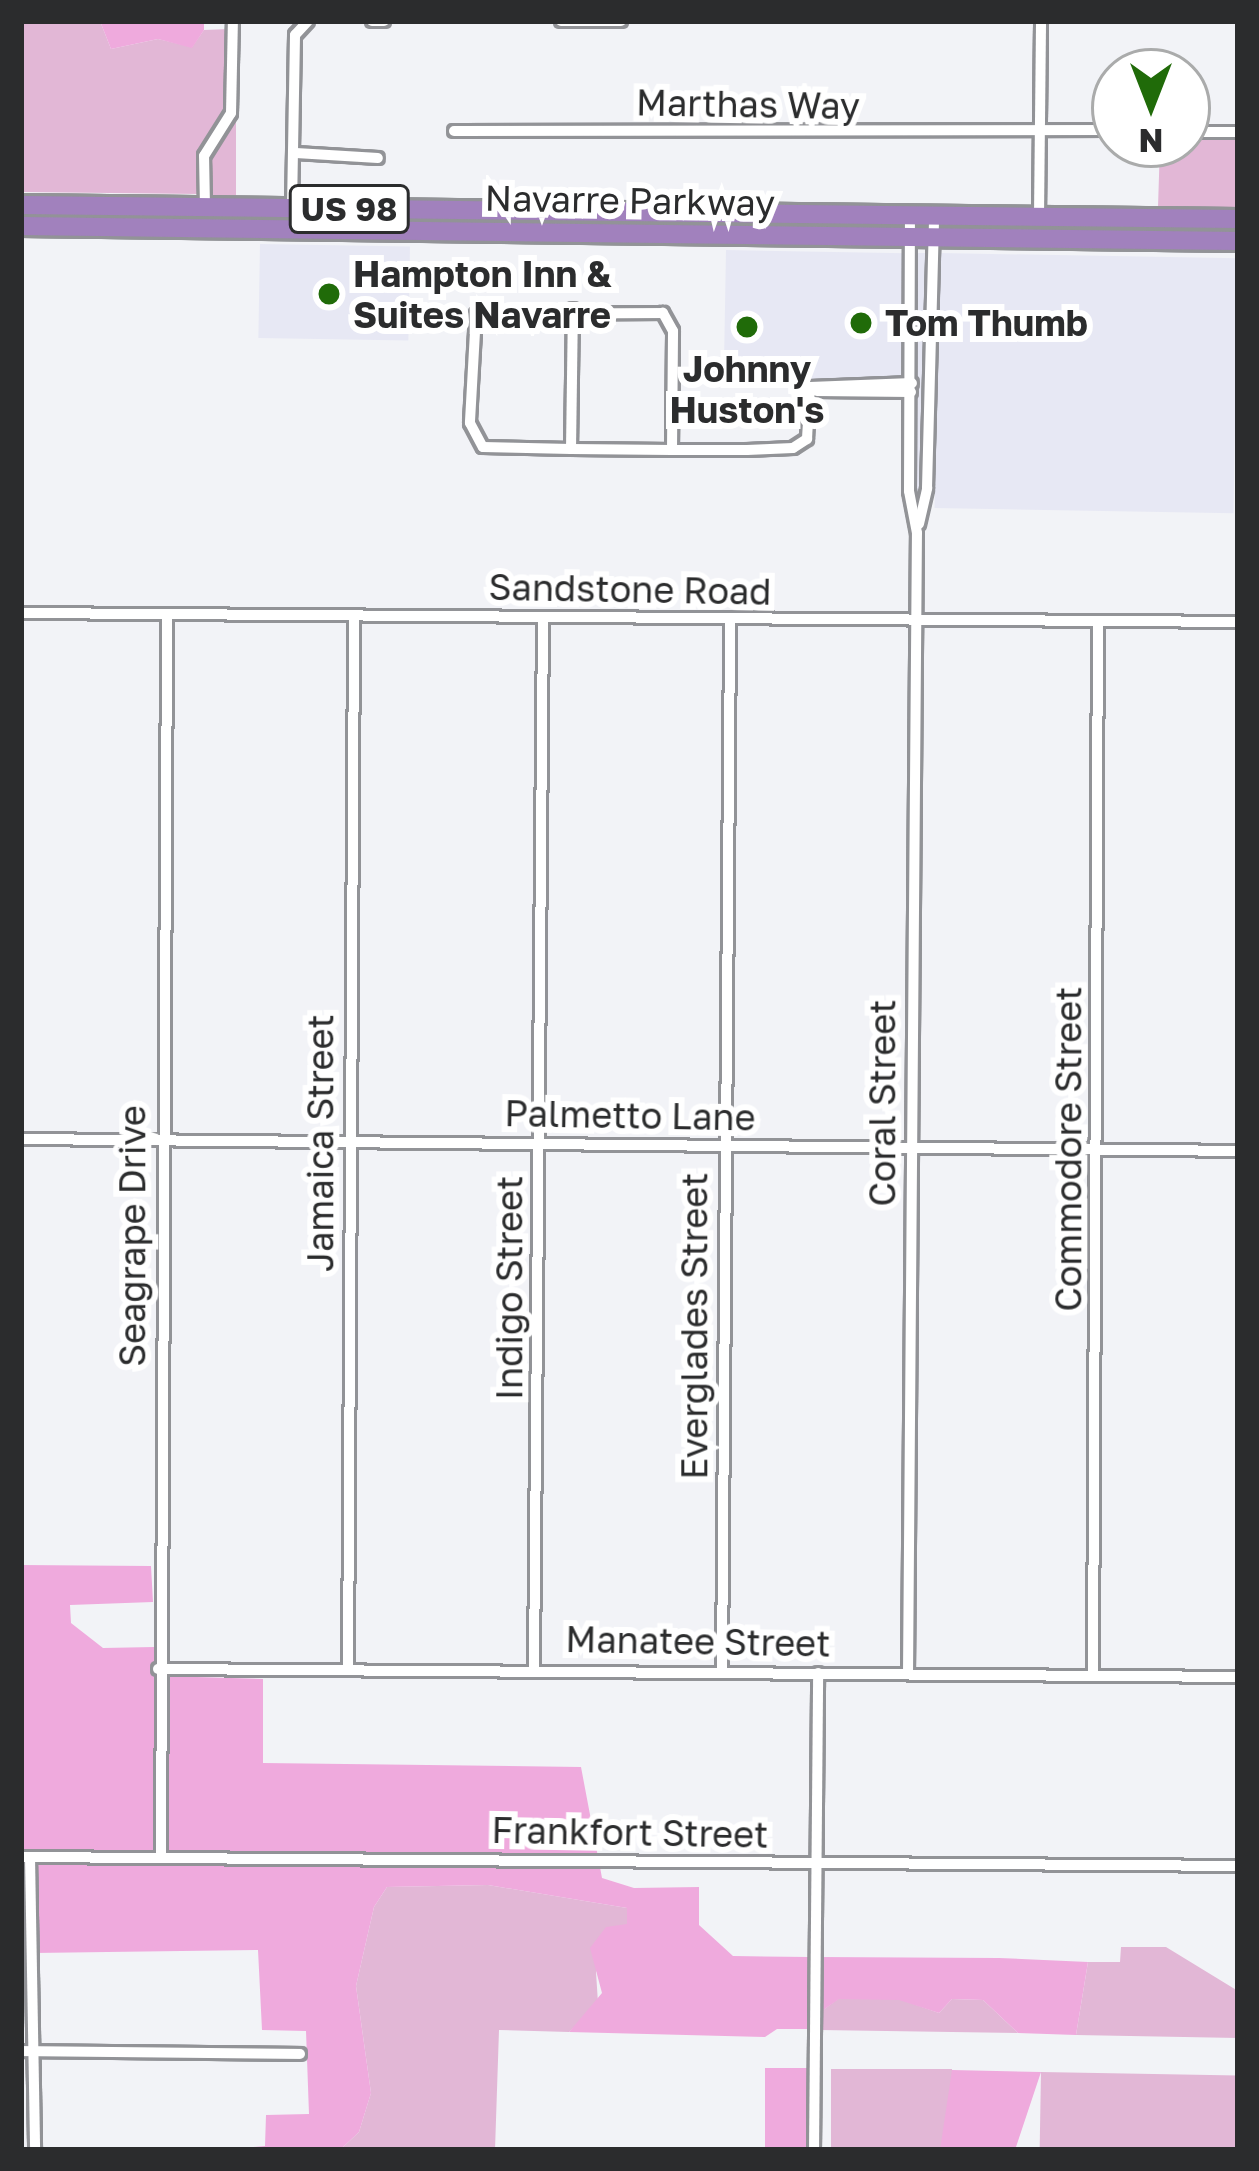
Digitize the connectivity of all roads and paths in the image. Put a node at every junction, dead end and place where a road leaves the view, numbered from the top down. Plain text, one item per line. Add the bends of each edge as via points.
1 (233, 21) edge
2 (308, 21) edge
3 (372, 21) edge
4 (384, 21) edge
5 (561, 21) edge
6 (621, 21) edge
7 (1041, 21) edge
8 (1041, 129) junction
9 (1091, 130) edge
10 (454, 131) dead end
11 (296, 154) junction
12 (378, 158) dead end
13 (21, 205) edge
14 (205, 207) junction
15 (292, 208) junction
16 (678, 212) junction
17 (910, 215) junction
18 (934, 215) junction
19 (1039, 216) junction
20 (21, 226) edge
21 (1234, 230) edge
22 (676, 234) junction
23 (910, 236) junction
24 (934, 237) junction
25 (573, 309) junction
26 (911, 388) junction
27 (571, 449) junction
28 (672, 450) junction
29 (916, 533) junction
30 (21, 614) edge
31 (167, 615) junction
32 (354, 616) junction
33 (543, 618) junction
34 (730, 620) junction
35 (915, 621) junction
36 (1098, 622) junction
37 (1238, 622) edge
38 (21, 1139) edge
39 (162, 1141) junction
40 (350, 1142) junction
41 (540, 1142) junction
42 (725, 1147) junction
43 (912, 1148) junction
44 (1096, 1149) junction
45 (1238, 1150) edge
46 (158, 1669) junction
47 (535, 1669) junction
48 (348, 1670) junction
49 (722, 1672) junction
50 (818, 1673) junction
51 (908, 1674) junction
52 (1093, 1676) junction
53 (1238, 1677) edge
54 (161, 1856) junction
55 (26, 1857) edge
56 (813, 1864) junction
57 (1238, 1867) edge
58 (25, 2051) edge
59 (300, 2054) dead end
60 (34, 2150) edge
61 (814, 2150) edge

1 - 14 street via 231,113 204,156
2 - 11 street via 296,35
3 - 4 street
5 - 6 street
7 - 8 street
8 - 9 street, Marthas Way
8 - 10 street, Marthas Way via 876,136
8 - 19 street
11 - 12 street
11 - 15 street
13 - 14 highway, Navarre Parkway / US 98
14 - 15 highway, Navarre Parkway / US 98
15 - 16 highway, Navarre Parkway / US 98
16 - 17 highway, Navarre Parkway / US 98
16 - 22 street
17 - 18 highway, Navarre Parkway / US 98
17 - 23 street, Coral Street
18 - 19 highway, Navarre Parkway / US 98
18 - 24 street, Coral Street
19 - 21 highway, Navarre Parkway / US 98
20 - 22 highway, Navarre Parkway / US 98
21 - 24 highway, Navarre Parkway / US 98 via 1190,241
22 - 23 highway, Navarre Parkway / US 98
23 - 24 highway, Navarre Parkway / US 98
23 - 26 street, Coral Street
24 - 29 street, Coral Street via 927,488
25 - 27 street
25 - 27 street via 476,314 470,423 483,447
25 - 28 street via 645,309 668,317
26 - 28 street via 809,387 809,427 797,447
26 - 29 street, Coral Street
27 - 28 street
29 - 35 street, Coral Street
30 - 31 street, Sandstone Road
31 - 32 street, Sandstone Road
31 - 39 street, Seagrape Drive
32 - 33 street, Sandstone Road
32 - 40 street, Jamaica Street
33 - 34 street, Sandstone Road
33 - 41 street, Indigo Street
34 - 35 street, Sandstone Road
34 - 42 street, Everglades Street
35 - 36 street, Sandstone Road
35 - 43 street, Coral Street
36 - 37 street, Sandstone Road
36 - 44 street, Commodore Street
38 - 39 street, Palmetto Lane
39 - 40 street, Palmetto Lane
39 - 46 street, Seagrape Drive
40 - 41 street, Palmetto Lane
40 - 48 street, Jamaica Street
41 - 42 street, Palmetto Lane
41 - 47 street, Indigo Street
42 - 43 street, Palmetto Lane
42 - 49 street, Everglades Street
43 - 44 street, Palmetto Lane
43 - 51 street, Coral Street
44 - 45 street, Palmetto Lane
44 - 52 street, Commodore Street
46 - 48 street, Manatee Street
46 - 54 street, Seagrape Drive
47 - 48 street, Manatee Street
47 - 49 street, Manatee Street
49 - 50 street, Manatee Street
50 - 51 street, Manatee Street
50 - 56 street
51 - 52 street, Manatee Street
52 - 53 street, Manatee Street
54 - 55 street, Frankfort Street
54 - 56 street, Frankfort Street
55 - 58 street
56 - 57 street, Frankfort Street
56 - 61 street
58 - 59 street
58 - 60 street

